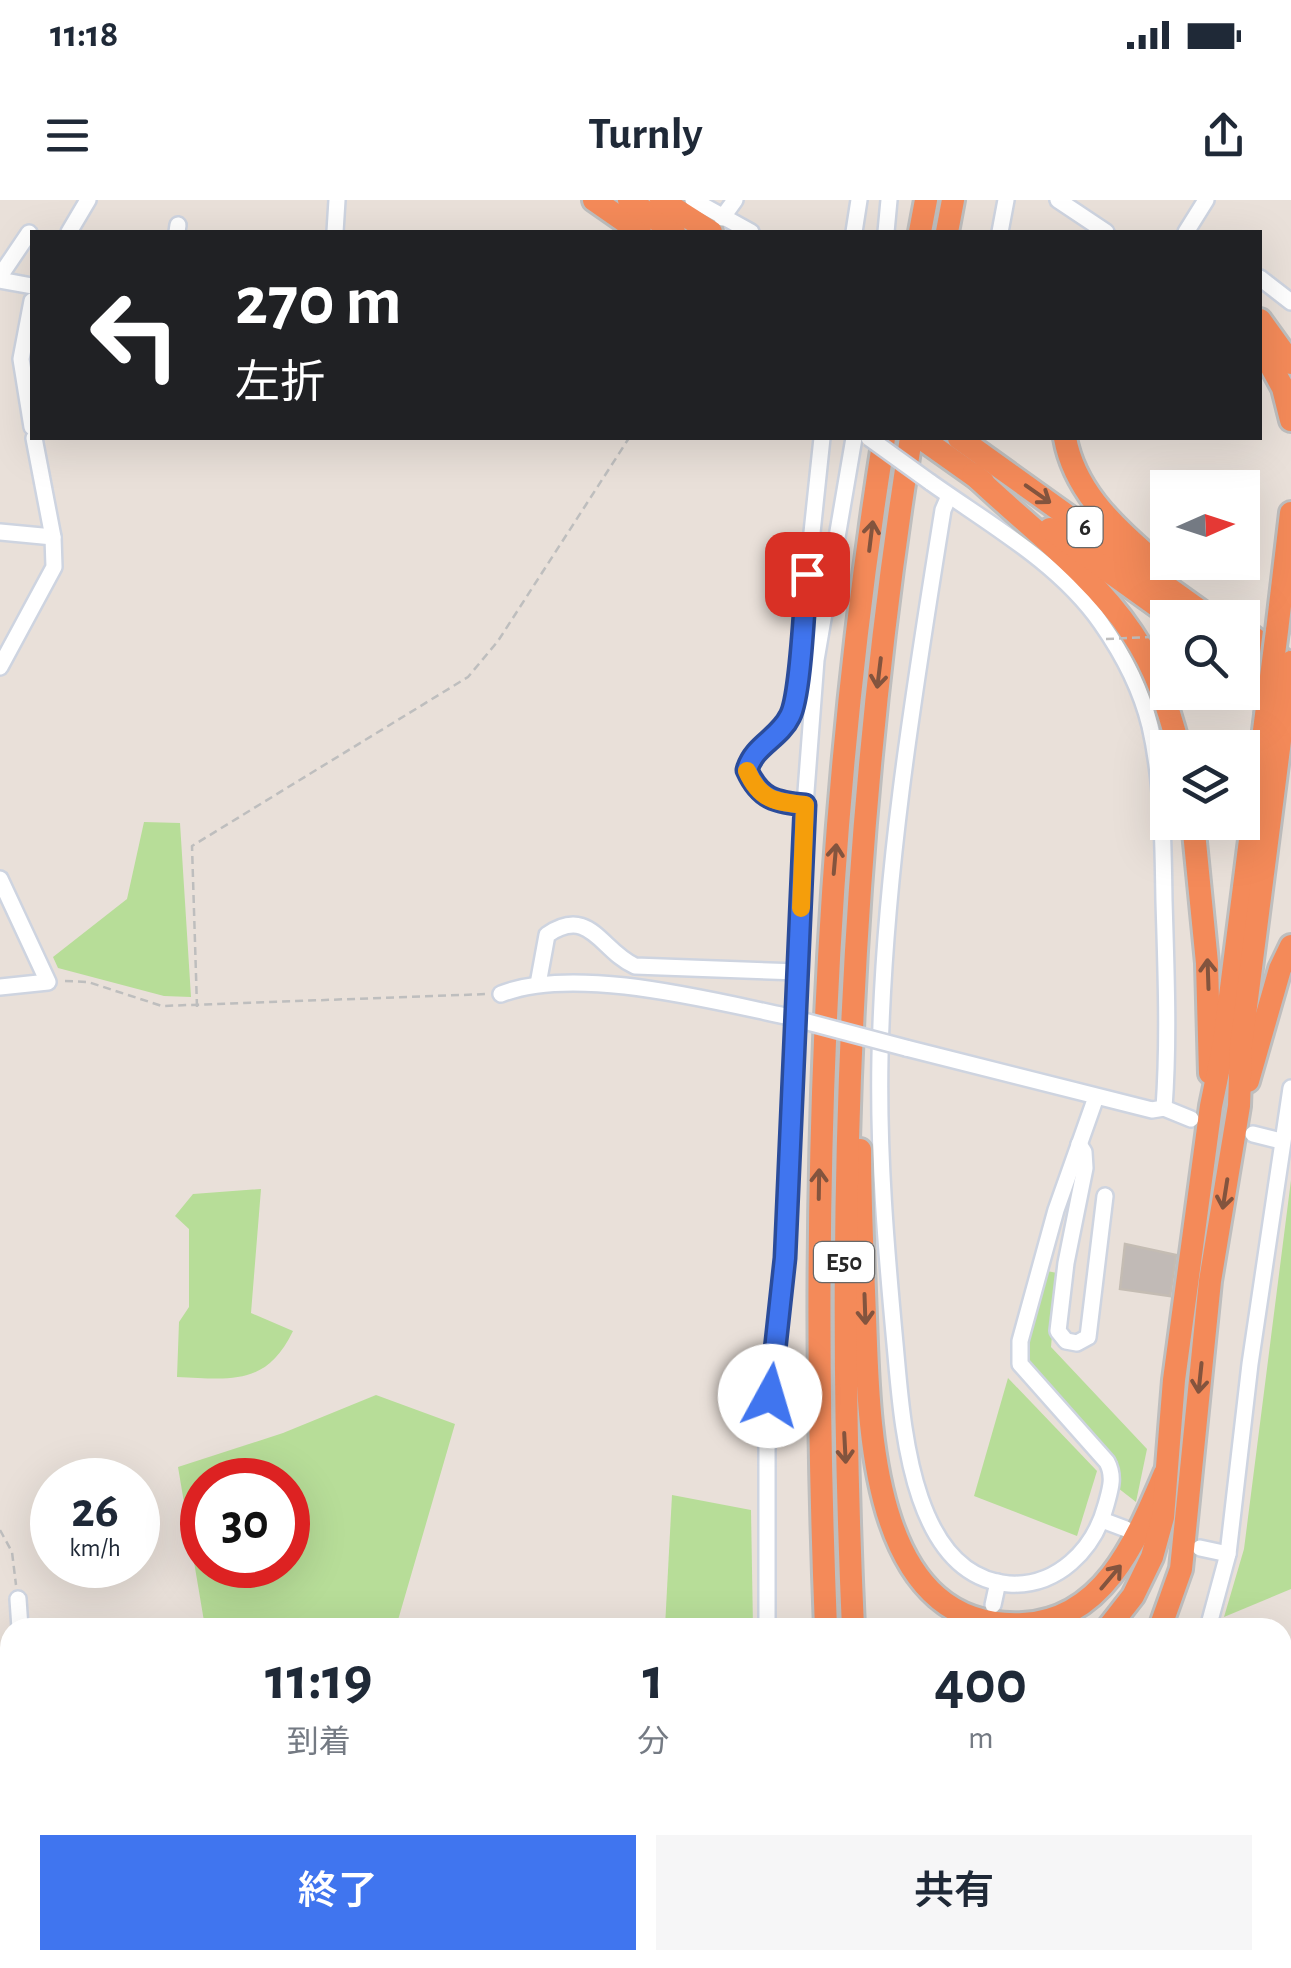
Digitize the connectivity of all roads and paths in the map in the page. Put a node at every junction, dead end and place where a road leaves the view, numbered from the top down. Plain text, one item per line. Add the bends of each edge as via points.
1 (88, 200) edge
2 (337, 200) edge
3 (594, 200) edge
4 (630, 200) edge
5 (661, 200) edge
6 (692, 200) edge
7 (735, 200) edge
8 (860, 200) edge
9 (888, 200) edge
10 (926, 200) edge
11 (953, 200) edge
12 (1006, 200) edge
13 (1058, 200) edge
14 (1206, 200) edge
15 (1083, 206) edge
16 (716, 225) edge
17 (70, 230) edge
18 (335, 230) edge
19 (637, 230) edge
20 (671, 230) edge
21 (741, 230) edge
22 (854, 230) edge
23 (886, 230) edge
24 (920, 230) edge
25 (947, 230) edge
26 (1000, 230) edge
27 (1104, 230) edge
28 (1187, 230) edge
29 (29, 233) dead end
30 (0, 278) edge
31 (1262, 280) edge
32 (30, 286) edge
33 (1291, 302) edge
34 (30, 313) edge
35 (1262, 323) edge
36 (1262, 350) edge
37 (1291, 363) edge
38 (30, 413) edge
39 (1291, 420) edge
40 (34, 440) edge
41 (628, 440) edge
42 (822, 440) edge
43 (854, 440) edge
44 (872, 440) edge
45 (884, 440) edge
46 (911, 440) edge
47 (962, 440) edge
48 (1066, 440) edge
49 (927, 442) edge
50 (973, 474) junction
51 (949, 496) junction
52 (1291, 513) edge
53 (0, 532) edge
54 (52, 538) junction
55 (1185, 600) edge
56 (1204, 600) edge
57 (1150, 601) edge
58 (1150, 637) edge
59 (1106, 639) dead end
60 (1260, 642) edge
61 (1260, 654) edge
62 (1291, 664) edge
63 (0, 667) edge
64 (1291, 676) edge
65 (1260, 678) edge
66 (1291, 700) edge
67 (1274, 720) junction
68 (1173, 730) edge
69 (805, 805) junction
70 (1195, 840) edge
71 (0, 879) edge
72 (858, 896) junction
73 (1291, 946) edge
74 (799, 972) junction
75 (48, 982) junction
76 (538, 984) junction
77 (0, 987) edge
78 (501, 994) joint
79 (197, 1007) junction
80 (1291, 1088) edge
81 (1096, 1097) junction
82 (1239, 1106) junction
83 (1164, 1108) junction
84 (1201, 1113) junction
85 (1253, 1134) dead end
86 (1281, 1141) junction
87 (1079, 1144) junction
88 (1105, 1196) dead end
89 (818, 1421) junction
90 (1164, 1473) junction
91 (1102, 1520) junction
92 (1184, 1527) junction
93 (1126, 1529) dead end
94 (0, 1530) edge
95 (1200, 1548) dead end
96 (1228, 1554) junction
97 (998, 1582) junction
98 (18, 1599) joint
99 (994, 1605) dead end
100 (19, 1618) edge
101 (767, 1618) edge
102 (814, 1618) edge
103 (826, 1618) edge
104 (853, 1618) edge
105 (981, 1618) edge
106 (1052, 1618) edge
107 (1116, 1618) edge
108 (1132, 1618) edge
109 (1164, 1618) edge
110 (1211, 1618) edge

1 - 17 street
2 - 18 street
3 - 19 highway
4 - 20 highway
5 - 16 highway
6 - 16 street
7 - 16 street
8 - 22 street
9 - 23 street
10 - 24 highway
11 - 25 highway
12 - 26 street
13 - 15 street
14 - 28 street
15 - 27 street
16 - 21 street
29 - 30 street
30 - 32 street
31 - 33 street
34 - 38 street via 22,359
35 - 37 highway
36 - 39 highway
40 - 54 street
41 - 79 path via 468,678 192,846
42 - 69 street via 792,712 780,732 752,754 747,770 770,801
43 - 69 street via 816,660
44 - 51 street, bridge
89 -> 45 highway, E50 via 819,1185 832,896 848,710
46 -> 72 highway, E50 via 874,712
47 -> 55 highway, 6
48 - 56 highway via 1082,485 1107,518
49 - 50 highway, 6
50 - 57 highway, 6
50 - 68 highway via 1088,580 1133,634 1157,678
51 - 83 street via 1069,588 1099,620 1140,694 1160,810
51 - 97 street via 898,819 880,1055 880,1194 900,1394 918,1494 948,1549 964,1566
52 - 67 highway, bridge
53 - 54 street
54 - 63 street via 54,567
58 - 59 path, bridge
60 - 62 highway
61 - 64 highway
62 - 67 highway, bridge
65 - 66 highway
67 - 82 highway
67 - 84 highway via 1224,1043
69 - 74 street
84 -> 70 highway via 1207,963
71 - 75 street
72 -> 104 highway, E50 via 844,1188
72 -> 105 highway via 860,1184 874,1453 884,1509 907,1562 938,1594
73 - 82 highway
74 - 76 street via 634,966 597,934 570,925 547,934
74 - 101 street via 785,1258 767,1428
75 - 77 street
75 - 79 path via 88,982 162,1006
76 - 78 street
76 - 81 street, bridge via 675,993
78 - 79 path
80 - 86 street
81 - 83 street
81 - 87 street
82 -> 92 highway via 1210,1281
83 - 84 street
84 - 90 highway
85 - 86 street
86 - 96 street
87 - 88 street via 1085,1168 1058,1331 1066,1341 1088,1336
87 - 91 street via 1020,1341 1020,1364 1107,1462 1112,1472
89 - 102 highway
89 - 103 highway, E50
106 -> 90 highway via 1087,1600 1124,1560
90 - 107 highway via 1163,1517 1152,1557
91 - 93 street
91 - 97 street via 1062,1570 1031,1582
92 - 108 highway
92 - 109 highway via 1182,1569
94 - 98 path via 12,1552
95 - 96 street
96 - 110 street
97 - 99 street
98 - 100 street

